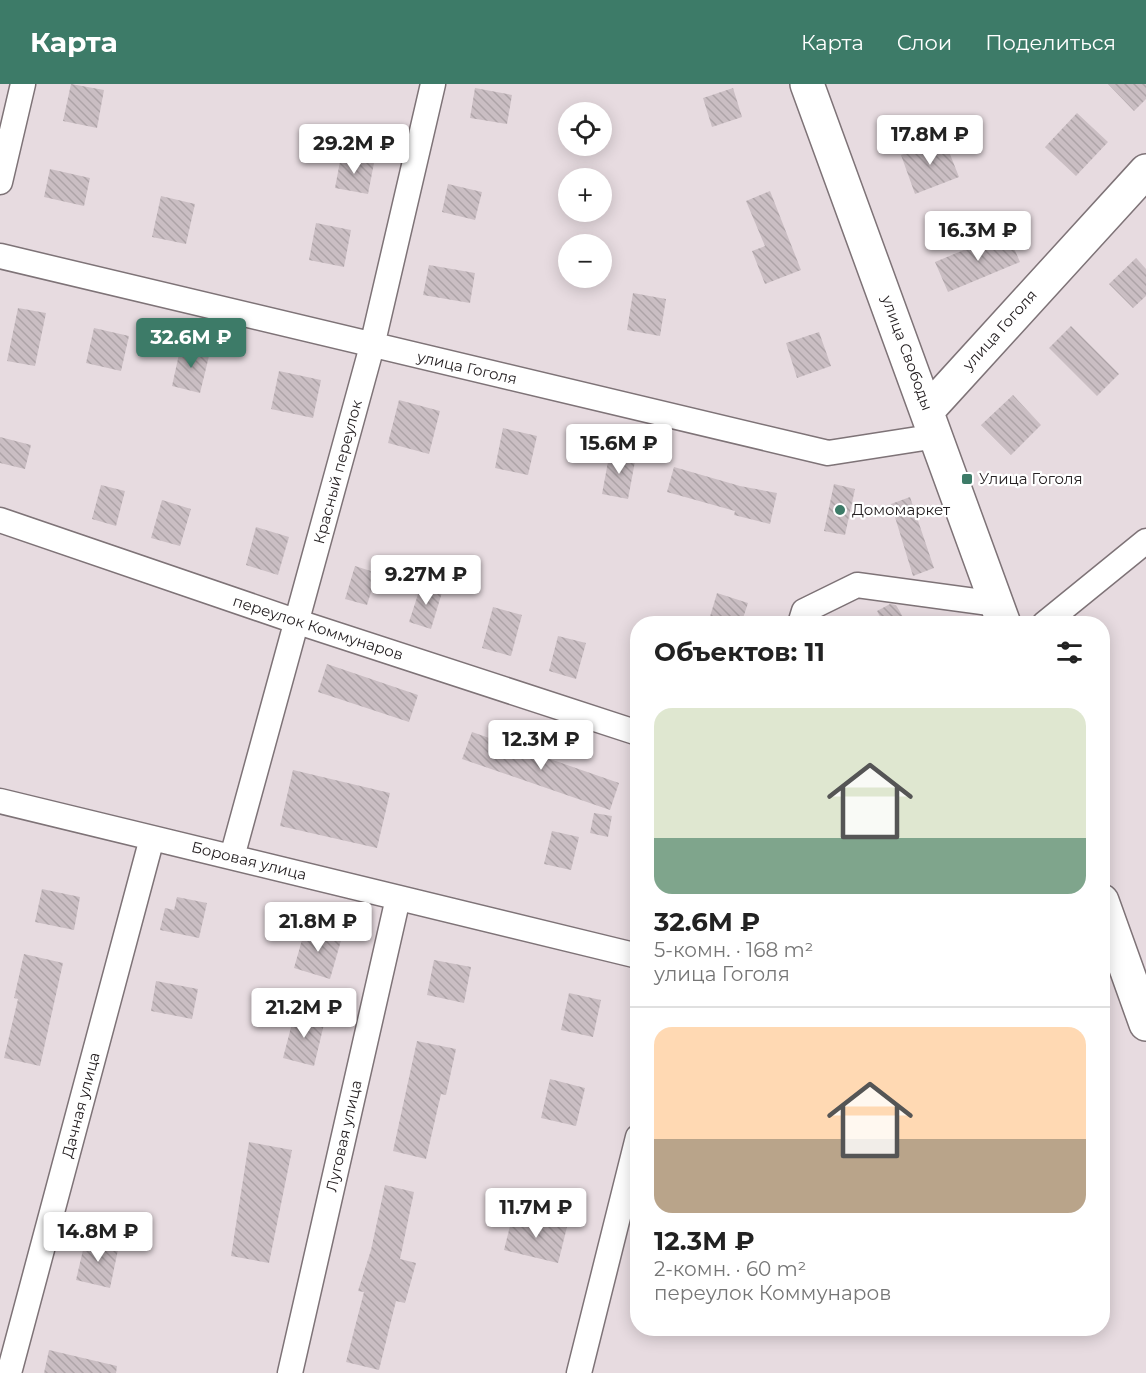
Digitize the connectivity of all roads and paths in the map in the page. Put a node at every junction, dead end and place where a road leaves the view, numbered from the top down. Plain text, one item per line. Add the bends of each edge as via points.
1 (23, 84) edge
2 (433, 84) edge
3 (807, 84) edge
4 (1146, 171) edge
5 (0, 182) edge
6 (0, 256) edge
7 (372, 346) junction
8 (932, 423) junction
9 (0, 519) edge
10 (1146, 541) edge
11 (1000, 614) edge
12 (802, 616) edge
13 (1054, 616) edge
14 (298, 622) junction
15 (630, 730) edge
16 (0, 801) edge
17 (152, 838) junction
18 (232, 857) junction
19 (398, 898) junction
20 (1110, 924) edge
21 (630, 954) edge
22 (1146, 1024) edge
23 (630, 1169) edge
24 (9, 1373) edge
25 (290, 1373) edge
26 (579, 1373) edge

1 - 5 street
2 - 7 street, Красный переулок
3 - 8 main road, улица Свободы
4 - 8 main road, улица Гоголя
6 - 7 street, улица Гоголя
7 - 8 street, улица Гоголя via 828,453
7 - 14 street, Красный переулок
8 - 11 main road, улица Свободы
9 - 14 street, переулок Коммунаров
10 - 13 street
11 - 12 street via 857,585 804,611
14 - 15 street, переулок Коммунаров
14 - 18 street, Красный переулок
16 - 17 street, Боровая улица
17 - 18 street, Боровая улица
17 - 24 street, Дачная улица
18 - 19 street, Боровая улица
19 - 21 street, Боровая улица
19 - 25 street, Луговая улица
20 - 22 main road
23 - 26 street

